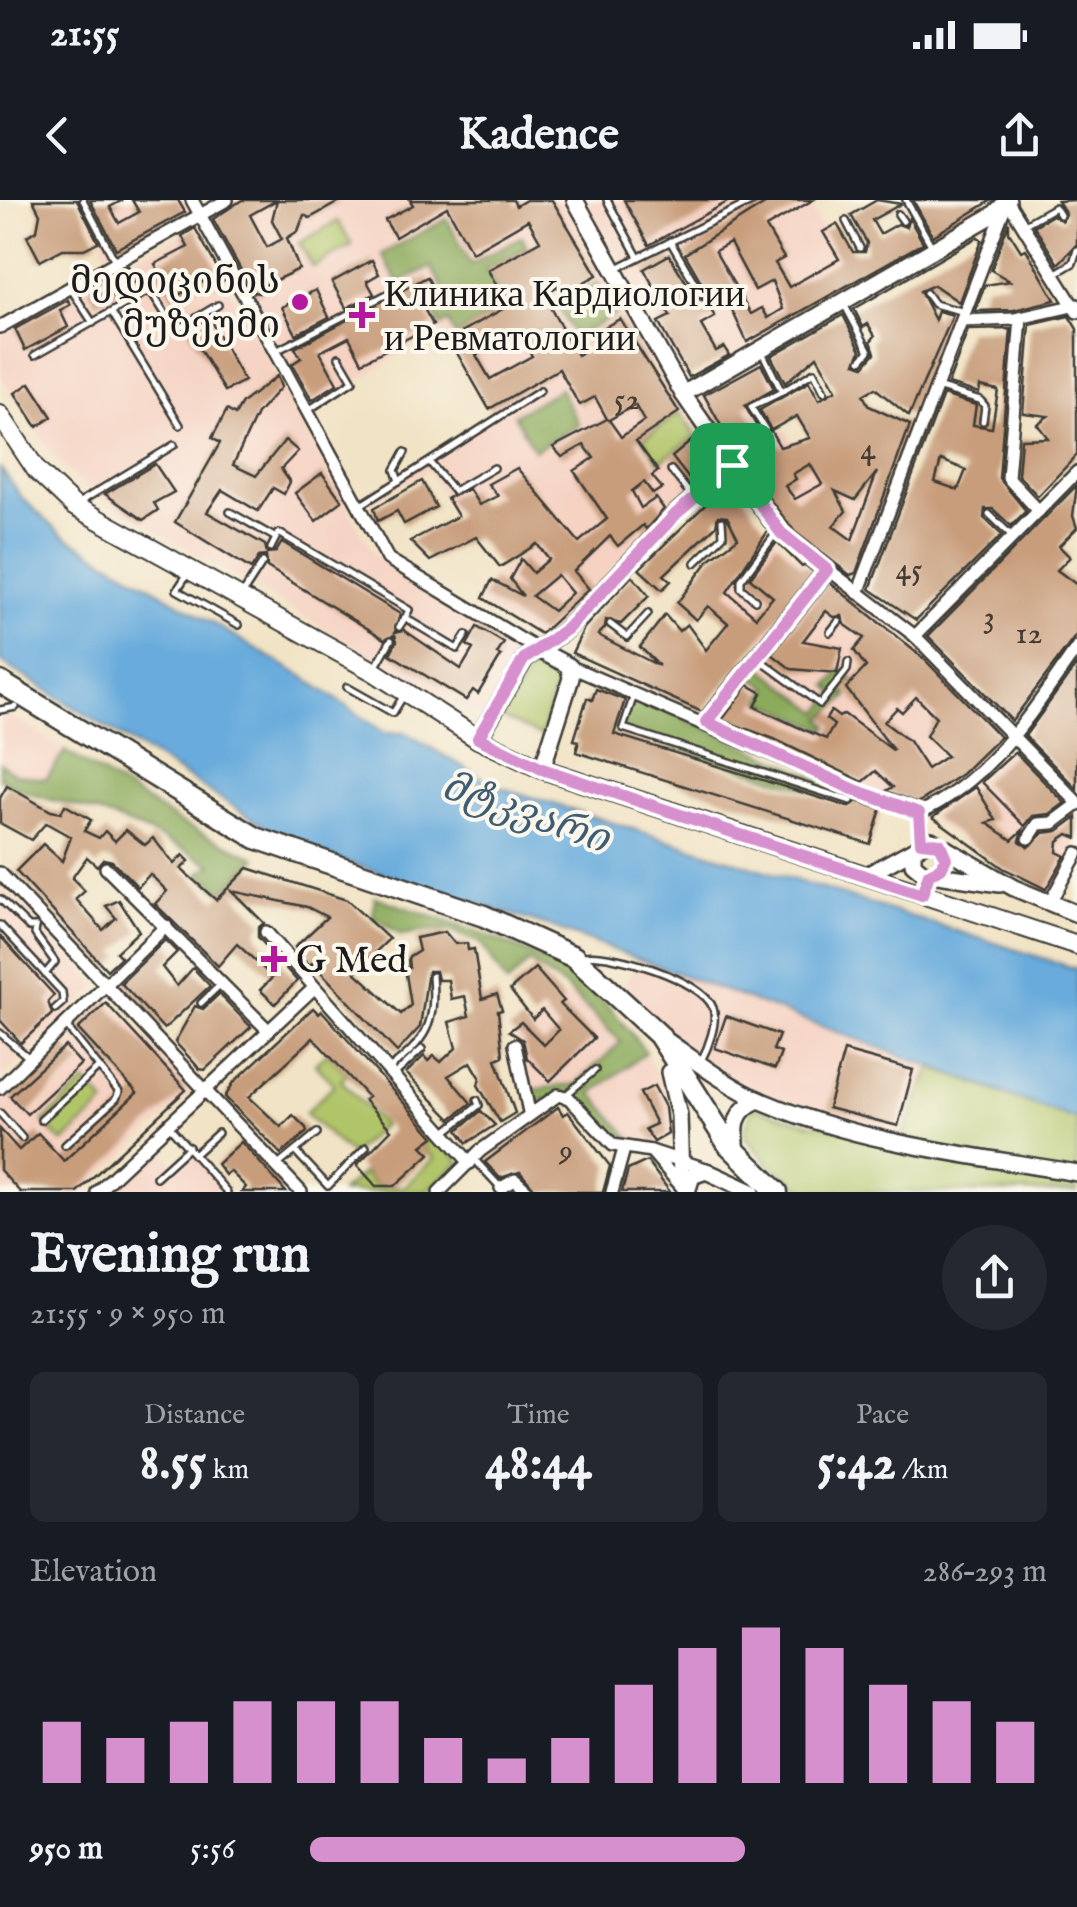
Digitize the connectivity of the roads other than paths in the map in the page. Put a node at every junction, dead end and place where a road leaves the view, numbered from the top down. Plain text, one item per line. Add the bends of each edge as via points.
1 (84, 200) edge
2 (192, 200) edge
3 (227, 200) edge
4 (575, 200) edge
5 (607, 200) edge
6 (736, 200) edge
7 (756, 200) edge
8 (906, 200) edge
9 (1008, 200) edge
10 (731, 210) junction
11 (898, 214) dead end
12 (200, 215) junction
13 (1060, 215) dead end
14 (846, 221) dead end
15 (903, 222) dead end
16 (1023, 225) junction
17 (669, 240) junction
18 (860, 248) dead end
19 (1077, 250) edge
20 (925, 251) junction
21 (638, 257) junction
22 (114, 261) junction
23 (614, 270) junction
24 (1054, 274) junction
25 (69, 286) junction
26 (398, 288) dead end
27 (926, 293) dead end
28 (701, 294) dead end
29 (843, 302) junction
30 (218, 305) dead end
31 (1076, 308) edge
32 (112, 313) junction
33 (963, 317) junction
34 (1021, 318) junction
35 (93, 324) junction
36 (0, 327) edge
37 (761, 349) junction
38 (275, 352) junction
39 (36, 355) dead end
40 (339, 357) dead end
41 (861, 360) dead end
42 (937, 387) junction
43 (540, 391) dead end
44 (782, 392) junction
45 (824, 392) dead end
46 (684, 394) junction
47 (307, 410) junction
48 (0, 415) edge
49 (983, 421) dead end
50 (180, 425) dead end
51 (765, 430) dead end
52 (174, 445) dead end
53 (405, 452) dead end
54 (431, 464) junction
55 (732, 465) junction
56 (494, 468) dead end
57 (671, 470) dead end
58 (1077, 472) edge
59 (400, 482) junction
60 (700, 496) junction
61 (74, 506) junction
62 (360, 506) junction
63 (1039, 511) junction
64 (230, 512) dead end
65 (989, 514) dead end
66 (722, 522) dead end
67 (779, 529) junction
68 (276, 538) junction
69 (1014, 538) junction
70 (270, 548) dead end
71 (264, 562) dead end
72 (694, 562) dead end
73 (190, 570) junction
74 (827, 570) junction
75 (855, 596) junction
76 (240, 598) junction
77 (756, 600) dead end
78 (648, 614) dead end
79 (405, 618) junction
80 (839, 620) dead end
81 (610, 624) dead end
82 (239, 625) dead end
83 (399, 627) dead end
84 (830, 632) dead end
85 (466, 635) dead end
86 (915, 636) junction
87 (391, 640) dead end
88 (554, 640) junction
89 (1077, 648) edge
90 (537, 650) junction
91 (758, 658) junction
92 (848, 662) dead end
93 (565, 664) junction
94 (373, 672) junction
95 (0, 682) edge
96 (347, 687) dead end
97 (635, 692) junction
98 (406, 693) junction
99 (5, 705) edge
100 (706, 722) junction
101 (478, 738) junction
102 (1014, 738) junction
103 (781, 757) junction
104 (542, 769) junction
105 (774, 776) junction
106 (851, 801) dead end
107 (1077, 804) edge
108 (919, 813) junction
109 (1029, 838) dead end
110 (940, 844) junction
111 (917, 846) junction
112 (1077, 853) edge
113 (106, 868) dead end
114 (0, 873) edge
115 (933, 873) junction
116 (867, 875) junction
117 (1014, 888) junction
118 (922, 895) junction
119 (0, 899) edge
120 (1049, 904) junction
121 (1077, 914) edge
122 (45, 916) junction
123 (0, 925) edge
124 (166, 926) junction
125 (36, 927) junction
126 (266, 932) dead end
127 (1077, 945) edge
128 (574, 957) junction
129 (319, 964) dead end
130 (45, 974) junction
131 (306, 976) junction
132 (432, 976) dead end
133 (106, 983) junction
134 (314, 988) junction
135 (225, 989) junction
136 (201, 1003) dead end
137 (55, 1009) dead end
138 (65, 1024) junction
139 (269, 1031) junction
140 (0, 1033) edge
141 (659, 1035) junction
142 (515, 1045) dead end
143 (422, 1050) dead end
144 (30, 1059) junction
145 (700, 1064) junction
146 (98, 1066) junction
147 (596, 1070) dead end
148 (669, 1072) junction
149 (390, 1073) junction
150 (0, 1088) edge
151 (208, 1091) junction
152 (564, 1096) junction
153 (477, 1100) dead end
154 (760, 1100) junction
155 (529, 1112) junction
156 (0, 1113) edge
157 (40, 1120) dead end
158 (169, 1126) junction
159 (218, 1133) dead end
160 (317, 1133) dead end
161 (444, 1133) junction
162 (680, 1134) junction
163 (22, 1138) dead end
164 (65, 1145) dead end
165 (189, 1147) junction
166 (366, 1147) dead end
167 (624, 1149) junction
168 (651, 1151) junction
169 (297, 1153) junction
170 (195, 1154) junction
171 (738, 1157) junction
172 (471, 1160) junction
173 (680, 1160) junction
174 (278, 1165) junction
175 (344, 1171) junction
176 (711, 1171) junction
177 (1077, 1173) edge
178 (156, 1177) dead end
179 (351, 1179) dead end
180 (502, 1190) edge
181 (97, 1192) edge
182 (227, 1192) edge
183 (301, 1192) edge
184 (439, 1192) edge
185 (528, 1192) edge
186 (612, 1192) edge
187 (686, 1192) edge
188 (753, 1192) edge
189 (777, 1192) edge

1 - 22 lane
2 - 12 street
3 - 12 street
4 - 23 main road
5 - 21 lane
6 - 10 lane
7 - 10 lane
8 - 20 lane
9 - 16 street
9 - 20 main road
9 - 33 street
10 - 17 lane
11 - 15 lane
12 - 22 street
12 - 38 street
13 - 16 lane via 1055,207
14 - 18 lane
16 - 24 street
17 - 21 lane
17 - 28 lane
19 - 24 lane via 1073,263
20 - 29 main road
21 - 23 lane
22 - 25 street
23 - 46 main road
24 - 31 street
25 - 35 lane
25 - 36 street
26 - 38 lane
27 - 33 lane
29 - 37 main road
29 - 41 lane via 869,352
30 - 32 lane via 173,326 150,290
31 - 34 street
32 - 35 lane
32 - 50 lane
33 - 34 street
33 - 42 street
34 - 63 street via 1008,478
35 - 39 lane
37 - 44 lane
37 - 46 main road
38 - 47 street
40 - 47 lane via 353,381
42 - 49 lane via 980,400
42 - 75 street
43 - 54 lane
44 - 45 lane via 814,372
44 - 51 lane via 751,406
46 - 55 main road
47 - 62 street
48 - 61 main road via 37,471
52 - 61 lane
53 - 59 lane via 395,470
54 - 56 lane via 454,491
54 - 59 lane
55 - 60 main road
55 - 67 street
57 - 60 lane
58 - 63 street
59 - 62 lane
60 - 88 main road
61 - 73 main road
62 - 90 street via 388,559
63 - 69 street
64 - 68 lane
65 - 69 lane
66 - 72 lane via 723,536
67 - 74 street
67 - 77 lane via 741,580
68 - 70 lane
68 - 79 lane via 279,532 409,610
69 - 86 street
71 - 76 lane
73 - 76 main road
73 - 82 lane via 177,590
74 - 75 street
74 - 91 street
75 - 86 street
76 - 94 main road
78 - 81 lane via 627,637
79 - 83 lane
79 - 85 lane via 457,649
80 - 84 lane
86 - 102 street
87 - 94 lane
88 - 90 main road
88 - 93 main road
89 - 102 street
90 - 93 main road
90 - 101 main road via 520,665
91 - 92 lane via 820,704
91 - 100 street
93 - 97 street
93 - 104 main road via 571,678
94 - 98 main road
95 - 128 highway via 256,838 499,922
96 - 98 lane via 392,713
97 - 100 street
97 - 105 lane via 623,728
98 - 101 main road
99 - 148 highway via 269,856 504,936 560,962 619,1009
100 - 103 street
101 - 104 main road
102 - 107 street
102 - 108 street via 968,781
103 - 105 lane
103 - 108 street
104 - 116 main road
105 - 106 lane
107 - 109 street via 1053,823 1038,824
108 - 111 street
110 - 111 main road
110 - 115 main road via 946,858
110 - 117 main road
111 - 115 main road via 913,864
111 - 116 main road
112 - 120 street
113 - 124 street
114 - 122 street
115 - 117 main road
115 - 118 main road
116 - 118 main road
117 - 120 main road
118 - 127 main road
119 - 125 lane
120 - 121 main road
122 - 125 lane
122 - 133 street
123 - 130 lane
124 - 133 street
124 - 135 street
125 - 130 lane via 55,962
126 - 131 street
128 - 141 highway
128 - 145 lane via 634,960 705,996 714,1008 713,1024
129 - 131 lane
130 - 137 lane via 64,997
131 - 134 street
132 - 149 lane via 433,1018
133 - 138 street
133 - 151 street
134 - 139 street
134 - 149 street
135 - 136 lane
135 - 139 street
138 - 144 street
138 - 146 lane
139 - 151 street
140 - 144 lane
141 - 145 main road
141 - 171 highway
142 - 155 street
143 - 149 lane
144 - 150 street
145 - 154 main road
146 - 157 lane
146 - 164 lane via 118,1096
147 - 152 lane
148 - 162 main road
148 - 188 highway
149 - 161 street
151 - 158 street
151 - 174 street
152 - 155 street via 551,1096
152 - 167 street
153 - 161 lane
154 - 171 main road via 736,1118
154 - 177 main road via 862,1135
155 - 172 street
156 - 163 lane
158 - 165 lane
158 - 181 street
159 - 170 lane
160 - 169 lane
161 - 172 street
162 - 168 street
162 - 173 main road
165 - 170 lane
165 - 178 lane
166 - 175 lane
167 - 168 street
167 - 186 street
168 - 173 street
168 - 187 street
169 - 174 lane
169 - 175 lane via 328,1186
170 - 182 lane
171 - 189 highway
172 - 180 lane
172 - 184 street
173 - 176 street
173 - 187 main road
174 - 183 street
175 - 179 lane
176 - 187 main road via 692,1176
176 - 188 main road
180 - 185 street via 514,1180

